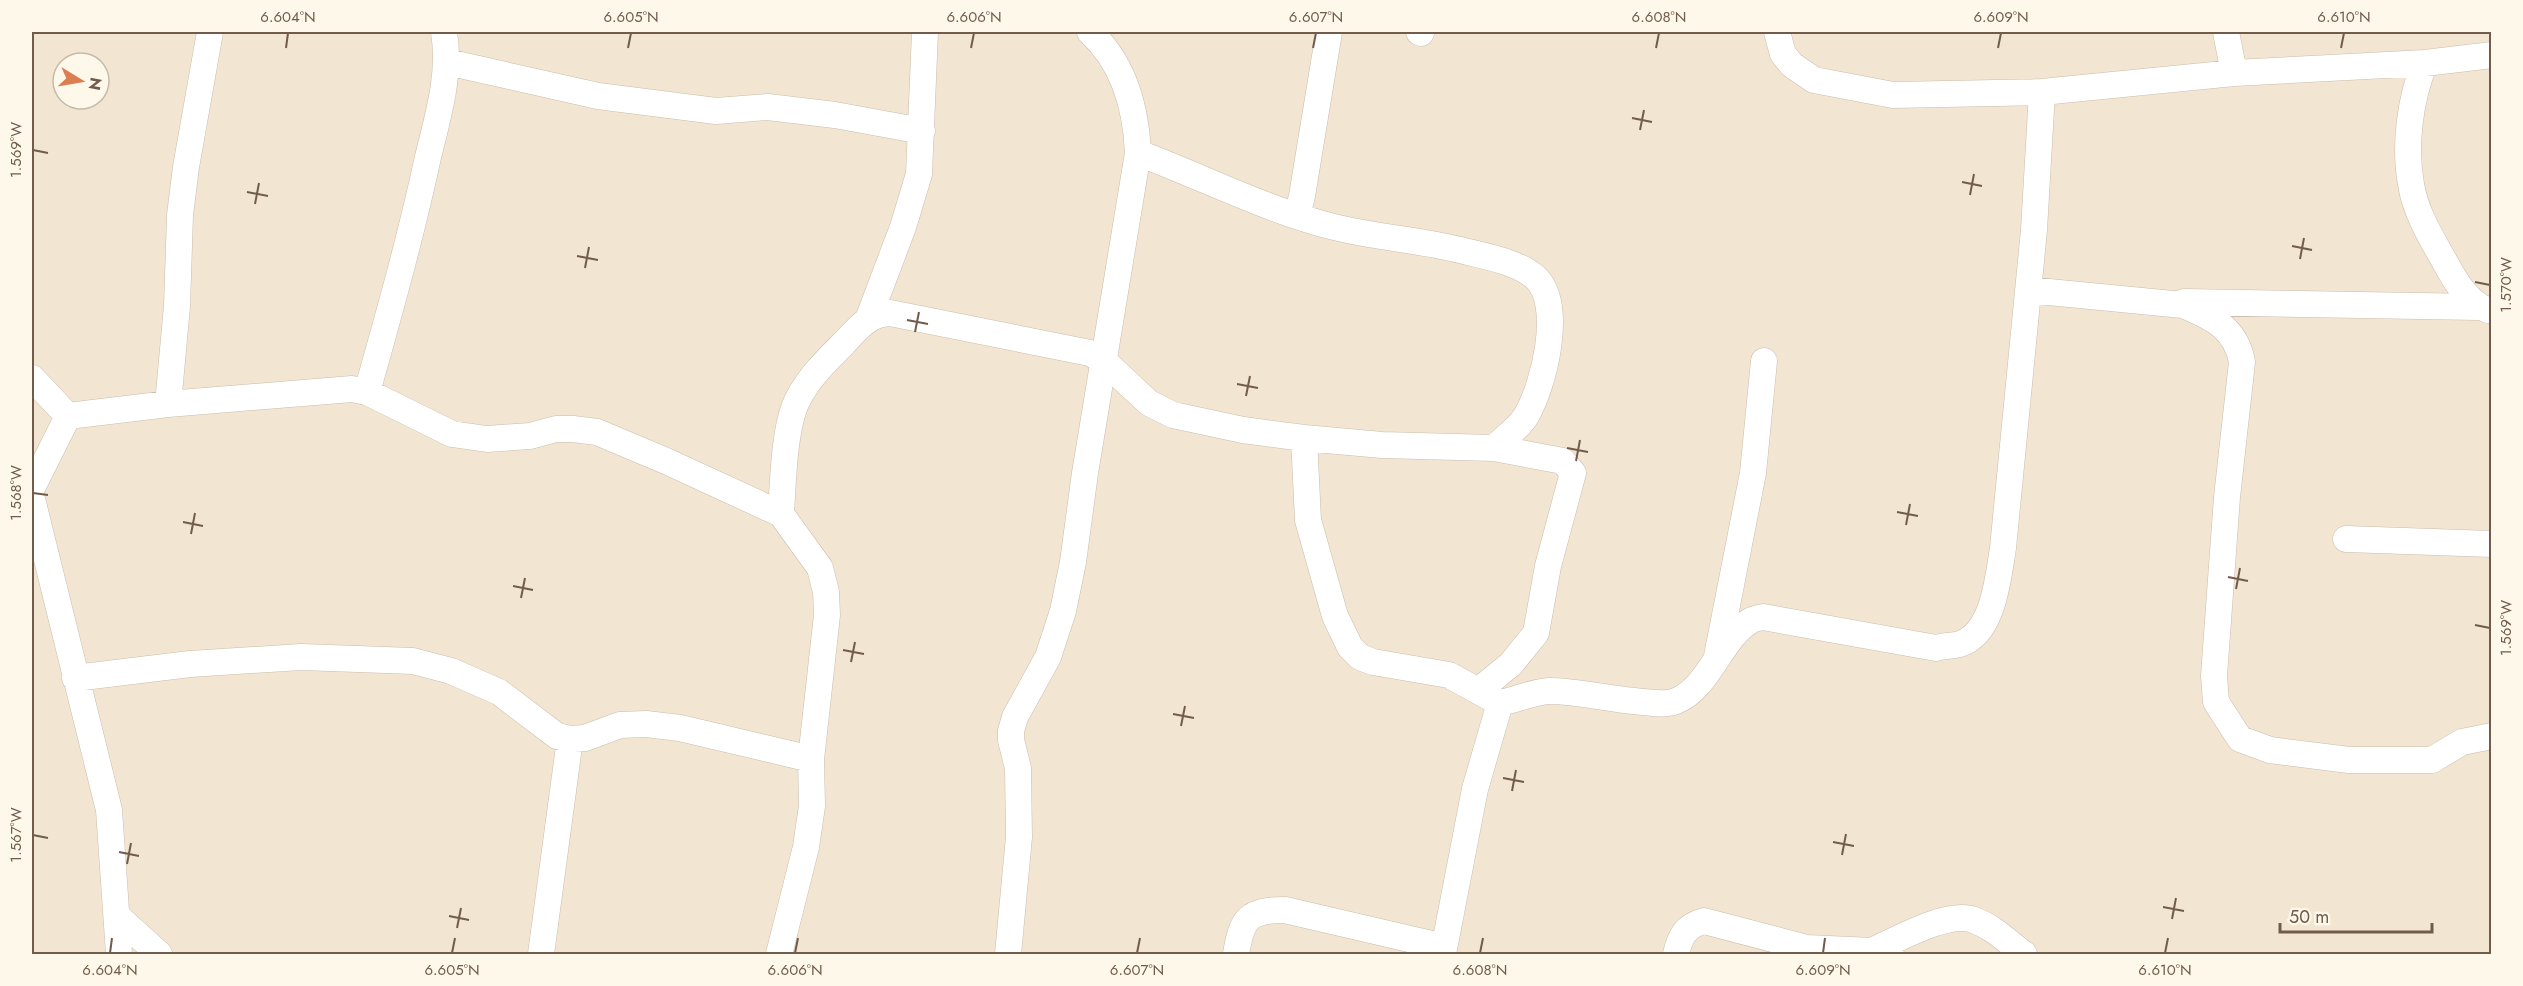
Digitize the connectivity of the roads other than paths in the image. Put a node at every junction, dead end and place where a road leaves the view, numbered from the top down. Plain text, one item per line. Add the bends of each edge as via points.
1 (210, 32) edge
2 (444, 32) edge
3 (925, 32) edge
4 (1090, 32) edge
5 (1329, 32) edge
6 (1777, 32) edge
7 (2226, 32) edge
8 (2492, 55) edge
9 (447, 62) junction
10 (2425, 63) junction
11 (2234, 73) junction
12 (2042, 92) junction
13 (922, 131) junction
14 (1138, 153) junction
15 (1297, 216) junction
16 (2028, 290) junction
17 (2166, 302) junction
18 (2485, 309) edge
19 (869, 317) junction
20 (1764, 361) dead end
21 (1104, 362) junction
22 (32, 378) edge
23 (367, 392) junction
24 (168, 404) junction
25 (68, 417) junction
26 (1304, 438) junction
27 (1494, 448) junction
28 (32, 488) edge
29 (32, 499) edge
30 (781, 514) junction
31 (2346, 539) dead end
32 (2492, 544) edge
33 (1716, 662) junction
34 (75, 678) junction
35 (1489, 697) junction
36 (2492, 736) edge
37 (570, 739) junction
38 (811, 759) junction
39 (117, 916) junction
40 (1444, 951) edge
41 (1882, 953) edge
42 (118, 954) edge
43 (159, 954) edge
44 (541, 954) edge
45 (779, 954) edge
46 (1008, 954) edge
47 (1236, 954) edge
48 (1676, 954) edge
49 (2024, 954) edge

1 - 24 street via 180,214
2 - 9 street
3 - 13 street
4 - 14 street via 1112,57 1124,82 1132,106
5 - 15 street
6 - 12 street via 1783,54 1815,80 1893,95
7 - 11 street
8 - 10 street
9 - 13 street via 598,96 716,111 768,107
9 - 23 street via 411,235
10 - 11 street
10 - 18 street via 2417,81 2412,113 2411,185 2426,227 2448,267
11 - 12 street
12 - 16 street
13 - 19 street via 919,174
14 - 15 street
14 - 21 street
15 - 27 street via 1335,227 1453,248 1510,265 1536,278 1544,291 1551,328 1539,392 1525,418
16 - 17 street
16 - 33 street via 2003,548 1995,597 1976,633 1961,644 1936,648 1763,617 1750,620
17 - 18 street
17 - 36 street via 2200,313 2232,333 2240,348 2242,362 2214,676 2216,702 2240,739 2279,752 2374,761 2432,760 2462,742
19 - 21 street via 890,313 1080,350
19 - 30 street via 808,382 796,402 789,430
20 - 33 street via 1753,473
21 - 26 street via 1149,403 1173,416
21 - 46 street via 1063,612 1048,657 1011,731 1018,768 1019,837
22 - 25 street
23 - 24 street
23 - 30 street via 452,434 487,439 522,437 556,429 597,432
24 - 25 street
25 - 28 street
26 - 27 street
26 - 35 street via 1308,520 1335,616 1350,647 1373,662 1449,675
27 - 35 street via 1563,461 1573,472 1548,566 1536,633
29 - 34 street
30 - 38 street via 820,568 826,592 827,615
31 - 32 street
33 - 35 street via 1684,696 1665,704 1550,691
34 - 37 street via 190,664 301,657 413,661 451,671 500,692 557,736
34 - 39 street via 109,810
35 - 40 street
37 - 38 street via 585,738 620,725 646,724 680,728
37 - 44 street
38 - 45 street via 812,806 806,847
39 - 42 street
39 - 43 street
40 - 47 street via 1285,910 1265,910 1253,913 1244,926
41 - 48 street via 1807,948 1704,921 1692,924 1680,936
41 - 49 street via 1932,924 1960,918 1986,926

